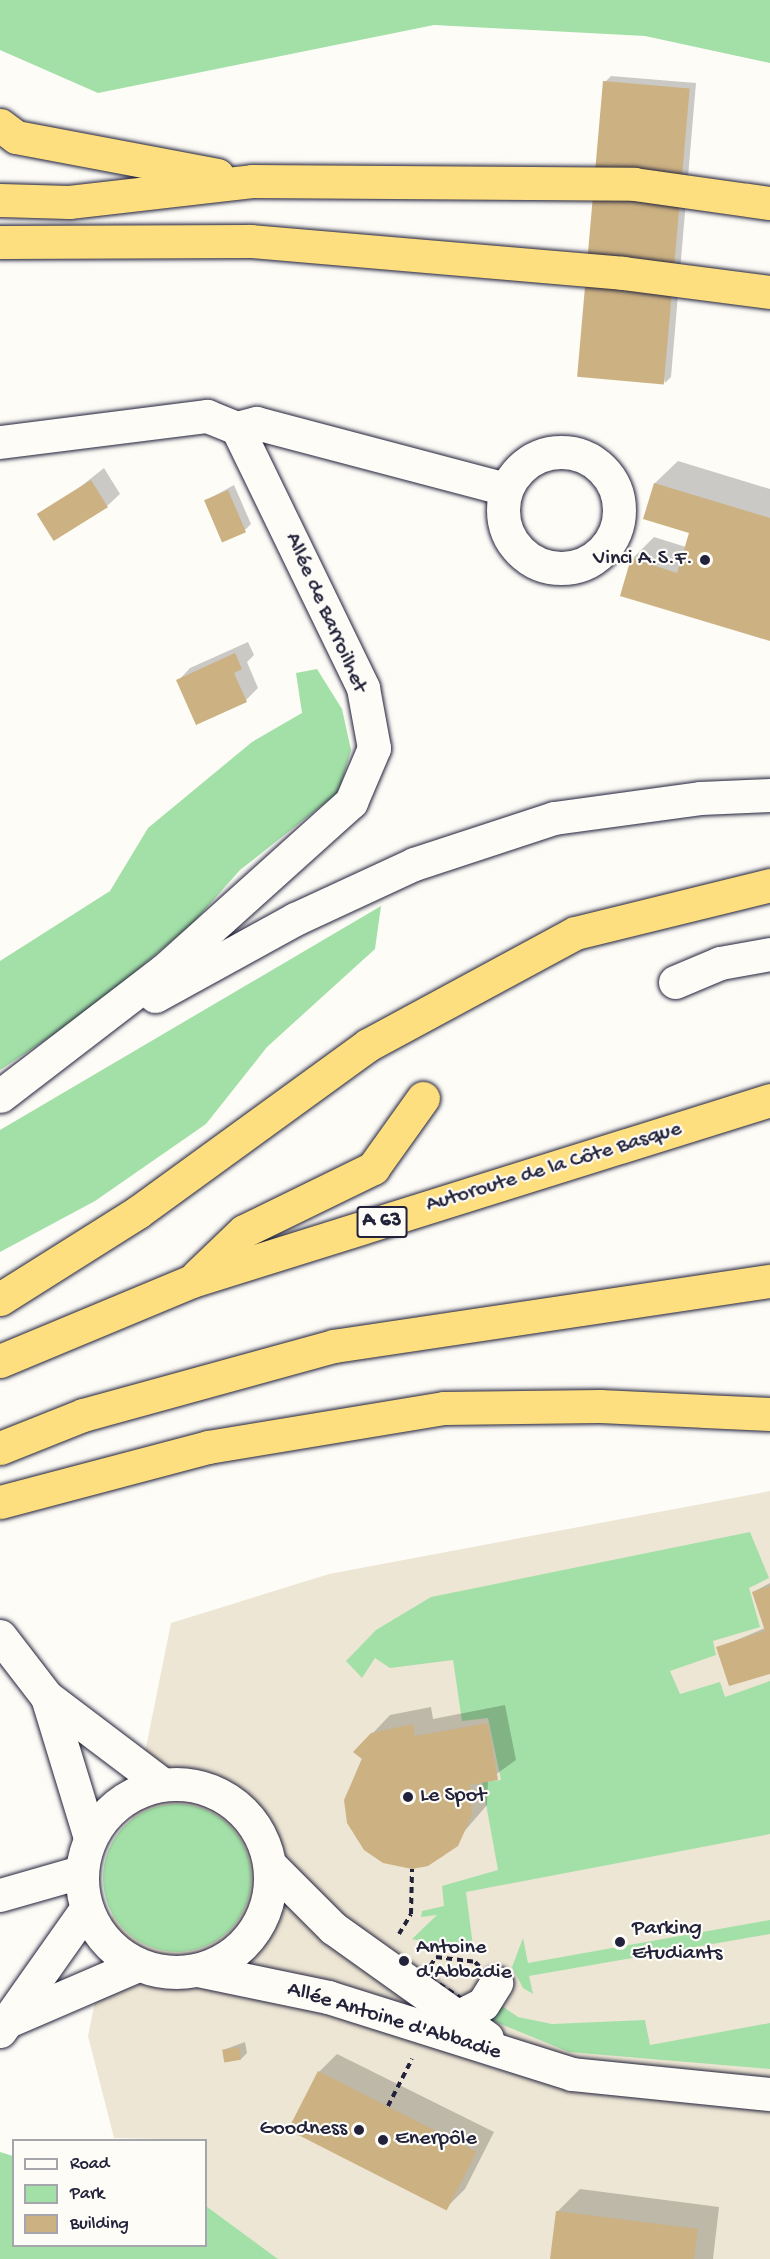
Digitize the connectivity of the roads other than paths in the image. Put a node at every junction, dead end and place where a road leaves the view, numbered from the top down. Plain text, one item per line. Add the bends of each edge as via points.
1 (0, 125) edge
2 (252, 181) junction
3 (0, 200) edge
4 (770, 203) edge
5 (0, 242) edge
6 (770, 292) edge
7 (237, 428) junction
8 (0, 442) edge
9 (506, 489) dead end
10 (770, 795) edge
11 (770, 885) edge
12 (770, 954) edge
13 (675, 982) dead end
14 (63, 1049) junction
15 (0, 1096) edge
16 (423, 1098) dead end
17 (770, 1100) edge
18 (192, 1281) junction
19 (770, 1281) edge
20 (0, 1299) edge
21 (0, 1361) edge
22 (770, 1414) edge
23 (0, 1448) edge
24 (0, 1502) edge
25 (3, 1640) edge
26 (47, 1697) junction
27 (162, 1784) junction
28 (90, 1838) junction
29 (270, 1866) junction
30 (81, 1872) junction
31 (0, 1894) edge
32 (86, 1909) junction
33 (138, 1965) junction
34 (198, 1970) junction
35 (496, 1983) dead end
36 (457, 2017) junction
37 (5, 2025) edge
38 (518, 2060) junction
39 (770, 2094) edge

1 - 2 highway via 16,137
2 - 3 highway via 69,202
2 - 4 highway via 634,184
5 - 6 highway via 251,241 623,273
7 - 8 street via 207,416 184,417
7 - 9 street via 256,423
7 - 14 street, Allée de Barroilhet via 363,688 374,748 351,801 163,970
10 - 14 street via 700,798 554,818 414,864 295,919
11 - 20 highway via 575,933 368,1046 138,1212
12 - 13 street via 720,963
14 - 15 street, Allée de Barroilhet
16 - 18 highway via 373,1168 244,1231
17 - 18 highway, Autoroute de la Côte Basque / A 63
18 - 21 highway, Autoroute de la Côte Basque / A 63
19 - 23 highway via 334,1346 83,1415
22 - 24 highway via 600,1406 444,1408 208,1447
25 - 26 street
26 - 27 street
26 - 28 street
27 - 28 street via 120,1802
27 - 29 street via 198,1786 230,1800 250,1818
28 - 30 street
29 - 34 street via 269,1900 255,1932 230,1956
29 - 36 street, Allée Antoine d'Abbadie via 333,1928
30 - 31 street
30 - 32 street
32 - 33 street via 106,1943
32 - 37 street
33 - 34 street via 161,1972
33 - 37 street
34 - 38 street, Allée Antoine d'Abbadie via 328,1997
35 - 36 street via 483,2004
36 - 38 street, Allée Antoine d'Abbadie
38 - 39 street, Allée Antoine d'Abbadie via 572,2074

